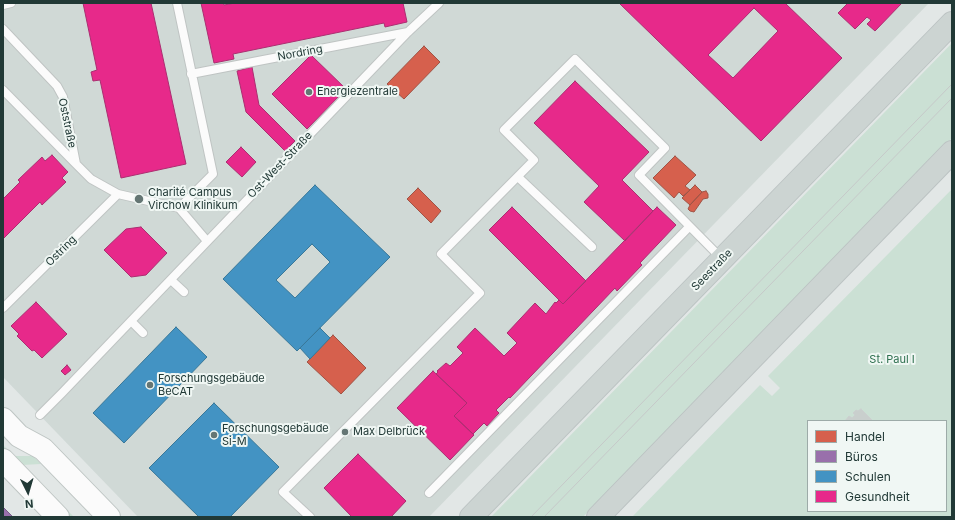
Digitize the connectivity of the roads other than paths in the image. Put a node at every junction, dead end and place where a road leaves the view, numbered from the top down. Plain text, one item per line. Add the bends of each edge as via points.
1 (11, 3) edge
2 (177, 3) edge
3 (438, 3) edge
4 (3, 5) edge
5 (952, 23) edge
6 (3, 28) edge
7 (408, 32) junction
8 (191, 74) junction
9 (3, 90) edge
10 (952, 152) edge
11 (76, 164) junction
12 (518, 176) junction
13 (118, 194) junction
14 (179, 208) junction
15 (689, 228) junction
16 (207, 241) junction
17 (592, 247) dead end
18 (722, 259) junction
19 (171, 280) junction
20 (184, 292) dead end
21 (3, 308) edge
22 (131, 321) junction
23 (143, 333) dead end
24 (40, 415) dead end
25 (3, 419) edge
26 (3, 460) edge
27 (429, 493) dead end
28 (58, 517) edge
29 (109, 517) edge
30 (310, 517) edge
31 (471, 517) edge
32 (598, 517) edge

1 - 4 lane
2 - 8 lane
3 - 7 lane, Ost-West-Straße
5 - 18 main road, Seestraße
6 - 11 lane, Oststraße via 57,86 63,97
7 - 8 lane, Nordring
7 - 16 lane, Ost-West-Straße
8 - 14 lane via 213,174
9 - 11 lane
10 - 32 main road
11 - 13 lane via 91,179
12 - 15 lane via 534,160 504,130 575,58 665,148 639,175
12 - 17 lane
12 - 30 lane via 441,254 480,293 283,492
13 - 14 lane
13 - 21 lane, Ostring
14 - 16 lane
15 - 18 lane
15 - 27 lane
16 - 19 lane, Ost-West-Straße
18 - 31 main road, Seestraße
19 - 20 lane
19 - 22 lane, Ost-West-Straße
22 - 23 lane
22 - 24 lane, Ost-West-Straße
25 - 29 main road via 19,436 43,449
26 - 28 main road

